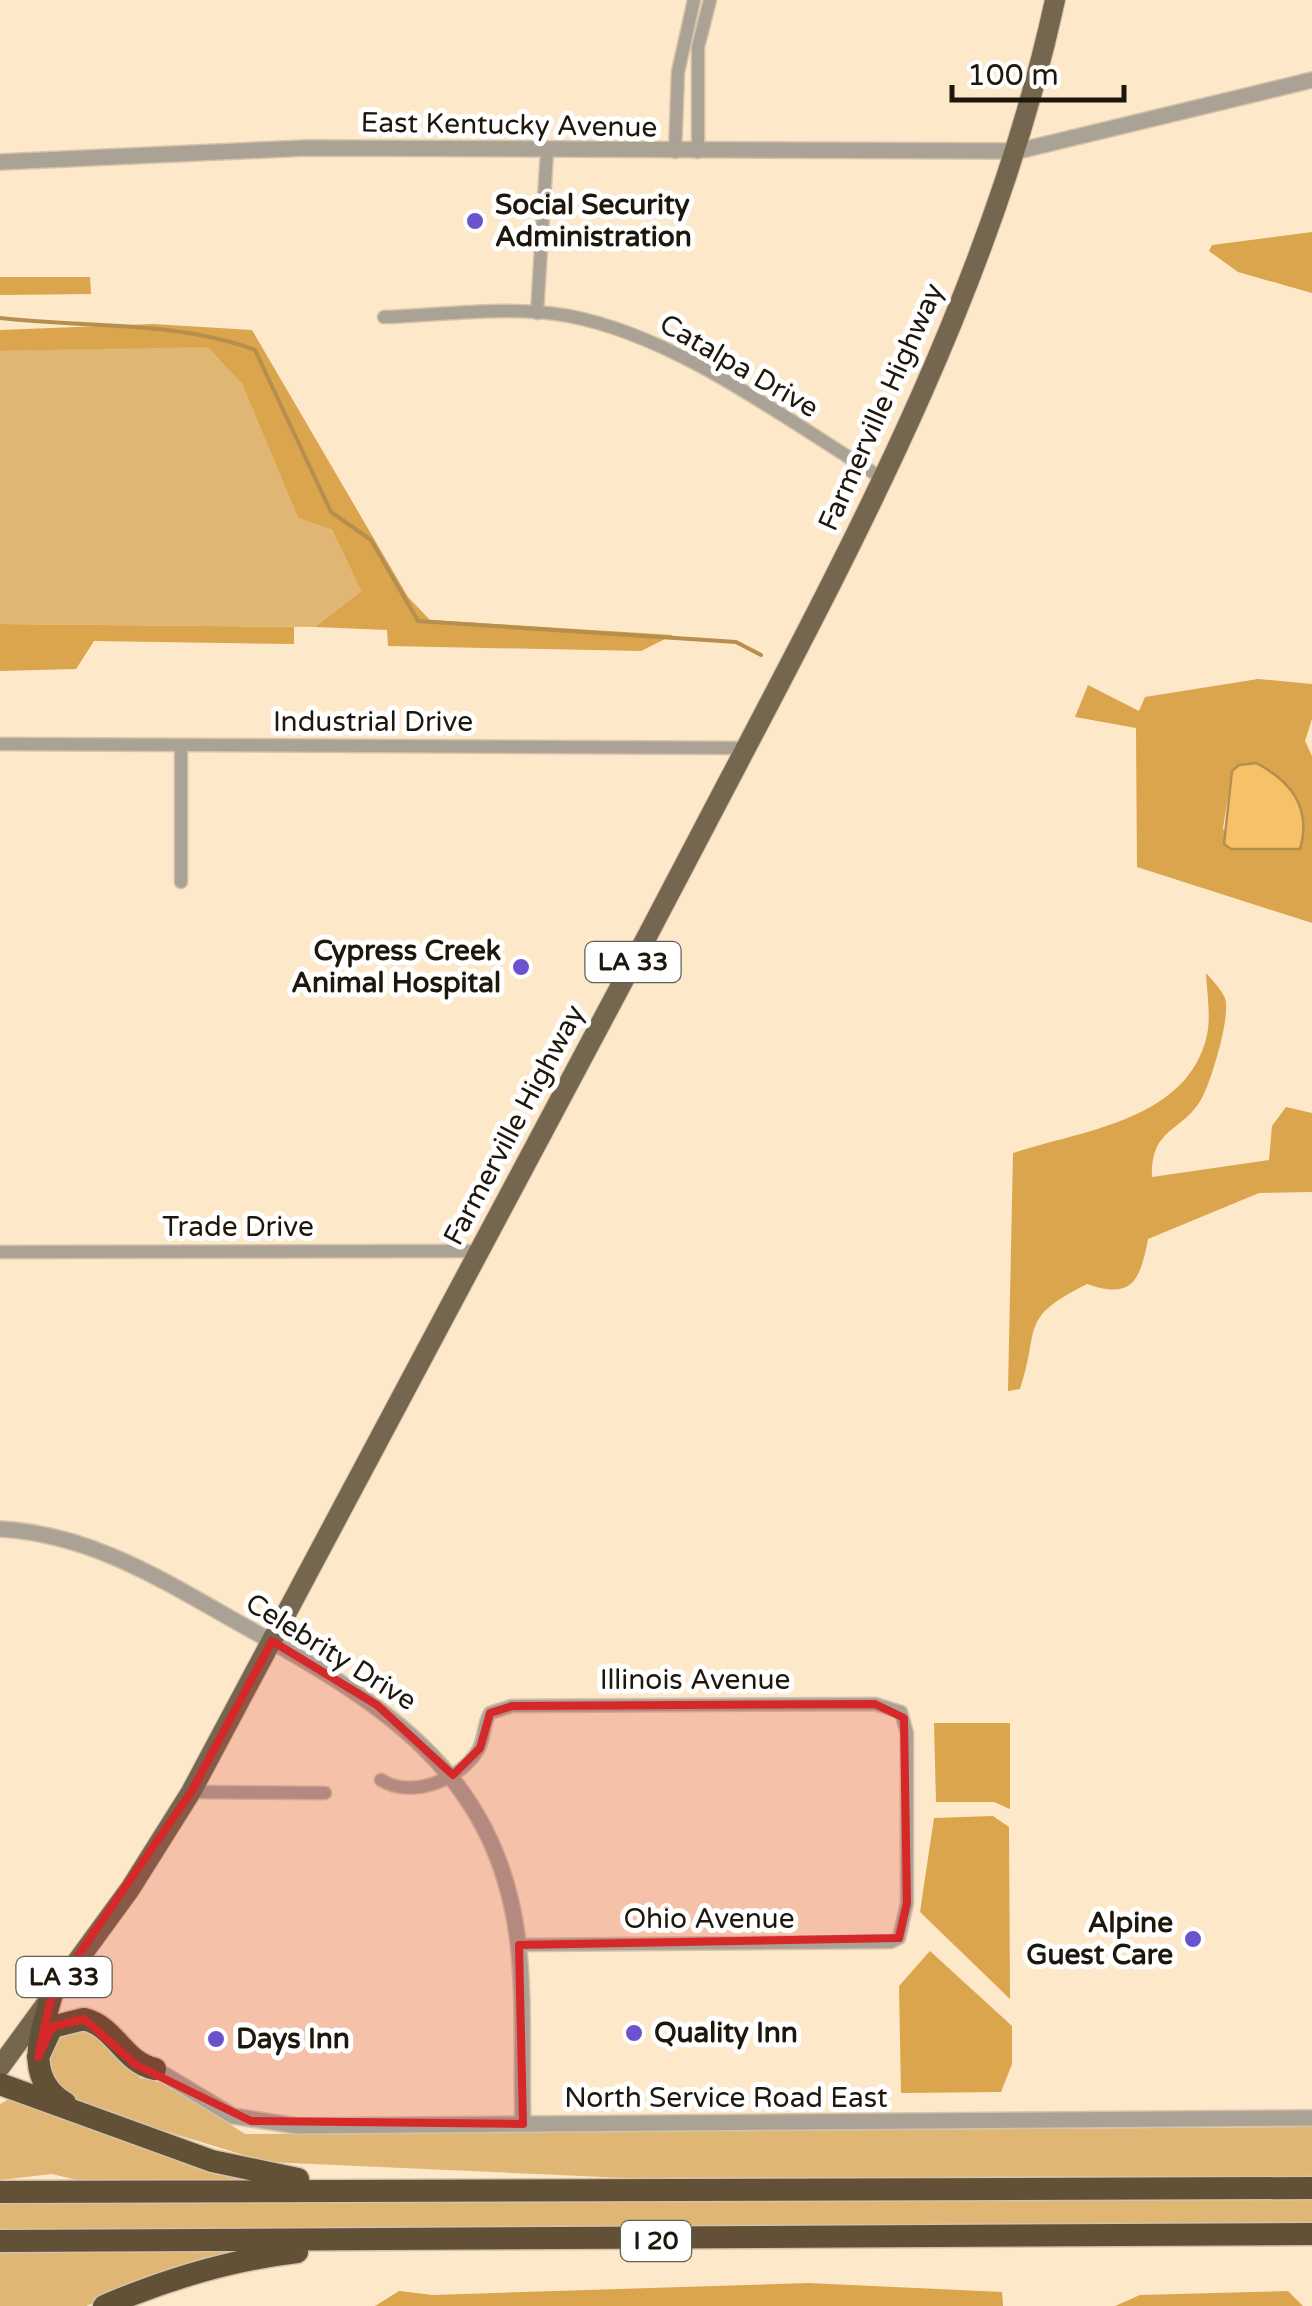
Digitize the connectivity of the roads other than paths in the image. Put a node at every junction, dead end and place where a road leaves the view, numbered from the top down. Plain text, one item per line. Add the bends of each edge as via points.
1 (694, 0) edge
2 (710, 0) edge
3 (1055, 0) edge
4 (1312, 80) edge
5 (1018, 150) junction
6 (548, 151) junction
7 (675, 152) junction
8 (698, 152) junction
9 (0, 162) edge
10 (537, 313) junction
11 (384, 317) dead end
12 (882, 478) junction
13 (0, 744) edge
14 (181, 746) junction
15 (747, 748) junction
16 (181, 882) dead end
17 (476, 1251) junction
18 (0, 1252) edge
19 (0, 1529) edge
20 (272, 1642) junction
21 (452, 1774) junction
22 (382, 1780) dead end
23 (191, 1792) junction
24 (326, 1793) dead end
25 (899, 1938) joint
26 (518, 1945) junction
27 (52, 1993) junction
28 (38, 2057) junction
29 (0, 2067) edge
30 (155, 2069) joint
31 (0, 2084) edge
32 (86, 2114) junction
33 (1312, 2118) edge
34 (523, 2124) junction
35 (1312, 2188) edge
36 (496, 2190) junction
37 (0, 2192) edge
38 (1312, 2234) edge
39 (366, 2239) junction
40 (0, 2241) edge
41 (104, 2306) edge

1 - 7 street via 678,72
2 - 8 street via 698,46
3 - 5 main road, Farmerville Highway / LA 33
4 - 5 street, East Kentucky Avenue
5 - 8 street, East Kentucky Avenue
5 - 12 main road, Farmerville Highway / LA 33
6 - 7 street, East Kentucky Avenue
6 - 9 street, East Kentucky Avenue via 306,148
6 - 10 street
7 - 8 street, East Kentucky Avenue
10 - 11 street, Catalpa Drive
10 - 12 street, Catalpa Drive via 646,339
12 - 15 main road, Farmerville Highway / LA 33
13 - 14 street, Industrial Drive
14 - 15 street, Industrial Drive
14 - 16 street
15 - 17 main road, Farmerville Highway / LA 33
17 - 18 street, Trade Drive
17 - 20 main road, Farmerville Highway / LA 33
19 - 20 street, Celebrity Drive via 90,1544
20 - 21 street, Celebrity Drive via 377,1705
20 - 23 main road, Farmerville Highway / LA 33
21 - 22 street via 431,1786
21 - 25 street, Illinois Avenue via 480,1748 494,1710 896,1707 908,1733 907,1903
21 - 26 street, Celebrity Drive via 493,1845
23 - 24 street
23 - 27 main road, Farmerville Highway / LA 33 via 130,1889
25 - 26 street, Ohio Avenue
26 - 34 street, Celebrity Drive
27 - 28 highway
27 - 29 main road, Farmerville Highway / LA 33
28 - 30 highway via 52,2027 84,2019 111,2035 136,2065
28 - 32 highway via 48,2090
30 - 34 street, North Service Road East via 233,2116 263,2123
31 - 32 highway
32 - 36 highway via 268,2175
33 - 34 street, North Service Road East
35 - 36 highway, I 20
36 - 37 highway, I 20
38 - 39 highway, I 20
39 - 40 highway, I 20
39 - 41 highway via 229,2262

